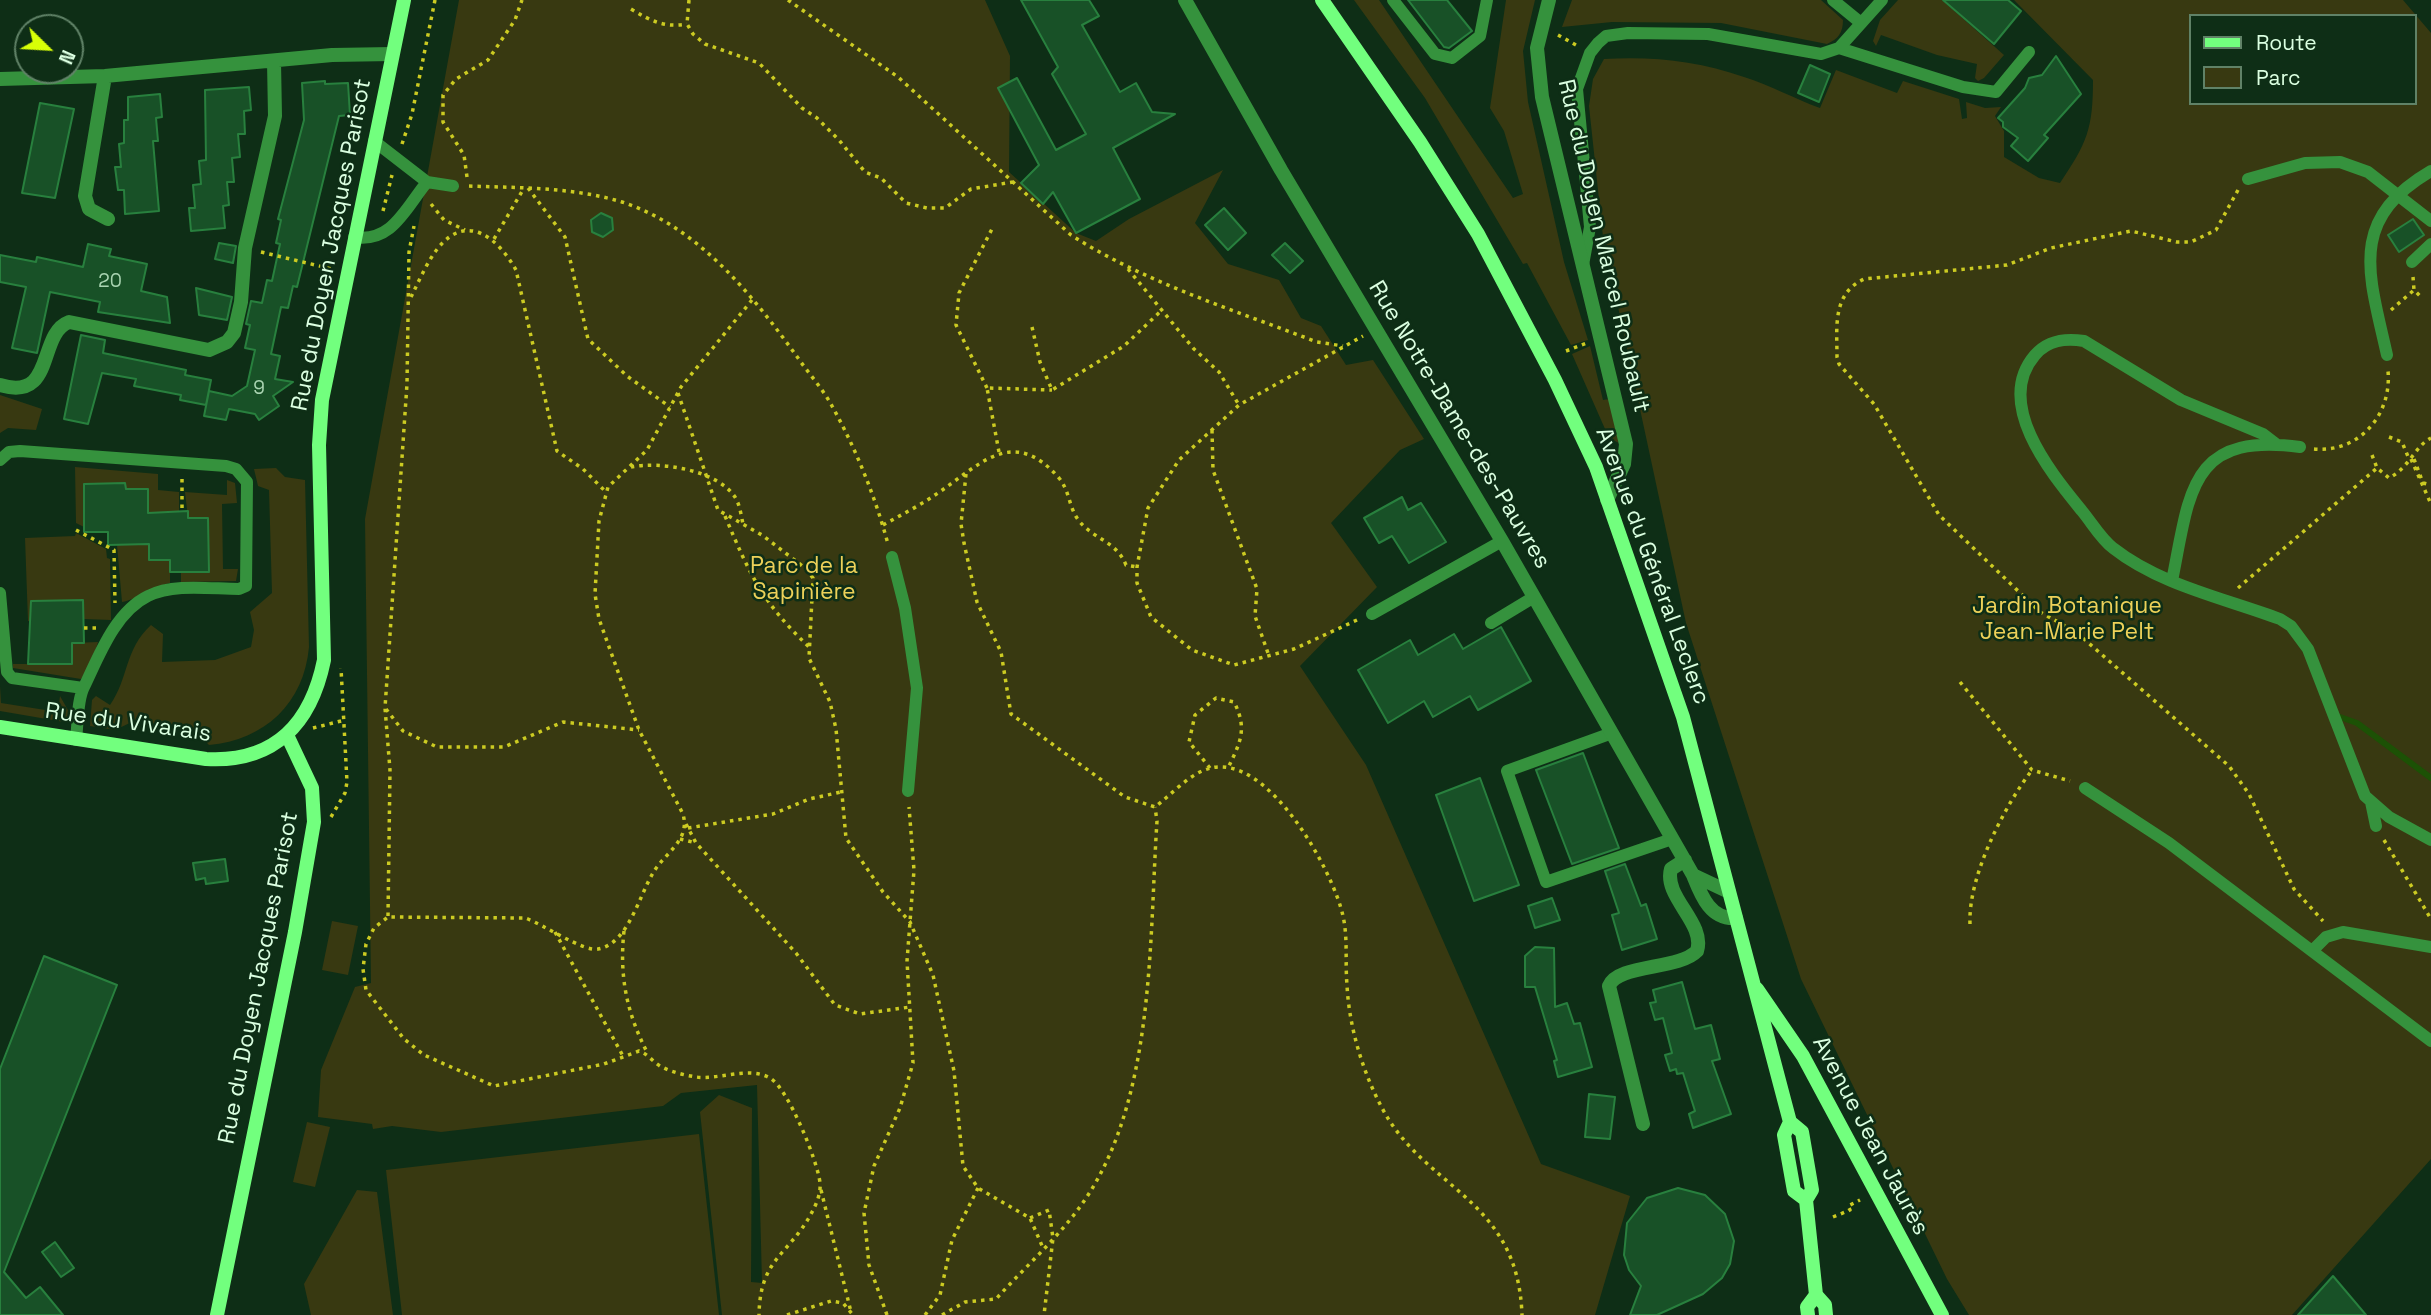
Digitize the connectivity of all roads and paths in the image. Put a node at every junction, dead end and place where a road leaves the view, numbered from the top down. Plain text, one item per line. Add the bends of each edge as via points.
1 (404, 0) edge
2 (522, 0) edge
3 (689, 0) edge
4 (788, 0) edge
5 (1185, 0) edge
6 (1322, 0) edge
7 (1392, 0) edge
8 (1487, 0) edge
9 (1549, 0) edge
10 (1833, 0) edge
11 (1882, 0) edge
12 (631, 9) dead end
13 (1861, 23) junction
14 (687, 24) junction
15 (1839, 48) junction
16 (2029, 51) dead end
17 (392, 54) junction
18 (274, 62) junction
19 (105, 76) junction
20 (0, 79) edge
21 (374, 141) junction
22 (2431, 171) edge
23 (2248, 179) dead end
24 (1013, 182) junction
25 (428, 183) junction
26 (453, 186) joint
27 (468, 186) junction
28 (526, 188) junction
29 (2397, 194) junction
30 (431, 207) junction
31 (425, 212) dead end
32 (108, 219) dead end
33 (2431, 221) edge
34 (416, 222) dead end
35 (993, 227) dead end
36 (471, 232) junction
37 (354, 237) junction
38 (494, 239) junction
39 (2431, 244) edge
40 (245, 248) junction
41 (2413, 262) joint
42 (1127, 267) junction
43 (1582, 268) junction
44 (347, 272) junction
45 (2414, 290) junction
46 (2422, 298) dead end
47 (410, 299) junction
48 (752, 300) junction
49 (1162, 310) junction
50 (2379, 320) junction
51 (1032, 327) dead end
52 (1579, 345) dead end
53 (1566, 351) dead end
54 (2387, 355) joint
55 (0, 385) edge
56 (987, 388) junction
57 (1052, 390) junction
58 (678, 393) junction
59 (1239, 405) junction
60 (670, 407) junction
61 (1212, 430) junction
62 (2389, 437) dead end
63 (2431, 438) edge
64 (2276, 444) junction
65 (2300, 447) joint
66 (999, 453) junction
67 (2372, 455) dead end
68 (2411, 459) junction
69 (0, 460) edge
70 (182, 463) junction
71 (629, 467) junction
72 (2377, 468) junction
73 (965, 474) junction
74 (705, 477) junction
75 (2431, 485) edge
76 (606, 492) junction
77 (1607, 500) junction
78 (2431, 504) edge
79 (182, 512) dead end
80 (725, 516) junction
81 (743, 524) junction
82 (76, 530) dead end
83 (1502, 541) junction
84 (892, 557) dead end
85 (1137, 567) junction
86 (2172, 581) junction
87 (0, 593) edge
88 (1534, 597) junction
89 (2225, 599) junction
90 (1372, 614) joint
91 (1491, 623) dead end
92 (116, 627) junction
93 (810, 647) junction
94 (1269, 656) junction
95 (1960, 682) dead end
96 (83, 688) junction
97 (385, 708) junction
98 (345, 720) dead end
99 (299, 723) junction
100 (0, 727) edge
101 (639, 730) junction
102 (1612, 733) junction
103 (287, 735) junction
104 (76, 740) junction
105 (1210, 768) junction
106 (1228, 768) junction
107 (2032, 770) junction
108 (2085, 788) joint
109 (908, 791) joint
110 (841, 792) junction
111 (2371, 802) junction
112 (1155, 807) junction
113 (687, 825) junction
114 (2376, 826) joint
115 (680, 839) junction
116 (1672, 839) junction
117 (2431, 841) edge
118 (696, 843) junction
119 (1685, 860) junction
120 (1693, 875) junction
121 (1729, 892) junction
122 (388, 917) junction
123 (1736, 918) junction
124 (2431, 919) edge
125 (910, 922) junction
126 (1970, 924) dead end
127 (624, 929) junction
128 (554, 930) junction
129 (2431, 947) edge
130 (2312, 951) junction
131 (1752, 982) junction
132 (910, 1007) junction
133 (2431, 1041) edge
134 (623, 1056) junction
135 (649, 1056) junction
136 (1643, 1124) dead end
137 (820, 1185) junction
138 (978, 1188) junction
139 (1856, 1202) dead end
140 (1833, 1217) dead end
141 (1030, 1218) junction
142 (1052, 1238) junction
143 (1043, 1248) junction
144 (1816, 1295) junction
145 (852, 1313) edge
146 (217, 1315) edge
147 (759, 1315) edge
148 (787, 1315) edge
149 (887, 1315) edge
150 (925, 1315) edge
151 (942, 1315) edge
152 (1044, 1315) edge
153 (1522, 1315) edge
154 (1808, 1315) edge
155 (1826, 1315) edge
156 (1942, 1315) edge

1 - 17 street, Rue du Doyen Jacques Parisot
2 - 27 path via 515,20 488,60 456,79 443,95 443,122 464,155
3 - 14 path
4 - 24 path via 898,77
5 - 83 street, Rue Notre-Dame-des-Pauvres
6 - 77 street, Avenue du Général Leclerc via 1478,234 1555,380
7 - 8 lane via 1435,54 1452,58 1480,36
9 - 43 street, Rue du Doyen Marcel Roubault via 1537,48 1542,97
10 - 13 lane
11 - 13 lane
12 - 14 path via 670,27
13 - 15 lane
14 - 24 path via 705,44 759,63 839,140 865,172 881,178 906,203 945,208 971,189
15 - 16 lane via 1963,87 1996,92
15 - 43 lane via 1821,54 1747,40 1670,33 1606,36 1590,53 1577,89 1590,227
17 - 18 street
17 - 21 street, Rue du Doyen Jacques Parisot
18 - 19 street
18 - 40 street via 275,116
19 - 20 street
19 - 32 street via 85,196 89,209
21 - 25 lane
21 - 37 street, Rue du Doyen Jacques Parisot
22 - 29 lane
23 - 29 lane via 2305,163 2340,162 2368,172
24 - 42 path via 1071,235
25 - 26 lane
25 - 30 path
25 - 37 lane via 389,230 370,239
26 - 27 path
27 - 28 path
28 - 38 path
28 - 48 path via 622,202 671,223 716,260
28 - 60 path via 565,237 588,339 627,376
29 - 33 lane
29 - 50 lane via 2382,210 2371,246
30 - 31 path
30 - 36 path
34 - 47 path via 409,252
35 - 56 path via 959,293 956,325
36 - 38 path
36 - 47 path via 453,236 439,247
37 - 44 street, Rue du Doyen Jacques Parisot
38 - 76 path via 516,270 557,451
39 - 41 lane
40 - 44 path
40 - 55 street via 241,302 233,333 216,349 69,322 55,333 36,379 15,387
41 - 45 path via 2420,269 2412,281
42 - 49 path
42 - 59 path via 1317,342 1343,346
43 - 77 street, Rue du Doyen Marcel Roubault via 1626,444 1624,464
44 - 99 street, Rue du Doyen Jacques Parisot via 321,414 324,660 318,689
45 - 46 path
45 - 50 path
47 - 97 path
48 - 58 path
48 - 73 path via 831,404 883,525
49 - 57 path via 1124,346
49 - 59 path via 1219,372
50 - 54 lane
51 - 57 path
52 - 53 path
54 - 65 path via 2388,392 2366,432 2340,449
56 - 57 path
56 - 66 path
58 - 60 path
58 - 74 path
59 - 61 path
60 - 71 path via 647,450
61 - 85 path via 1179,460 1148,508
61 - 94 path via 1213,470 1257,589 1255,616
62 - 68 path via 2402,442
63 - 68 path
64 - 65 lane
64 - 86 lane via 2219,454 2202,471
64 - 86 lane via 2263,434 2181,400 2084,341 2055,342 2033,358 2026,370 2023,406 2038,453 2110,546
66 - 73 path
66 - 85 path via 1028,454 1050,468 1062,481 1075,516 1085,528 1119,550 1126,565
67 - 72 path
68 - 72 path via 2403,471 2389,478
68 - 75 path via 2423,483
68 - 78 path
69 - 70 lane via 9,452 20,451
70 - 79 path
70 - 92 lane via 226,466 247,481 246,586 149,595
71 - 74 path via 668,465
71 - 76 path
72 - 89 path
73 - 112 path via 964,543 976,602 1001,652 1011,714 1125,797
74 - 80 path
74 - 81 path via 734,495
76 - 101 path via 599,520 595,594 606,642
77 - 121 street, Avenue du Général Leclerc via 1683,717
80 - 81 path
80 - 93 path via 756,586 777,616
81 - 93 path via 806,568 813,578
82 - 92 path via 114,548
83 - 88 street, Rue Notre-Dame-des-Pauvres
83 - 90 lane
84 - 109 lane via 917,688
85 - 94 path via 1137,583 1151,617 1192,650 1234,665
86 - 89 lane
87 - 96 lane via 6,672 12,678
88 - 91 lane
88 - 102 street, Rue Notre-Dame-des-Pauvres
89 - 111 lane via 2280,619 2300,636 2360,790
90 - 94 path
92 - 96 lane
93 - 110 path via 813,671 827,694 836,729
95 - 107 path
96 - 104 lane
97 - 101 path via 403,731 438,747 505,747 563,722
97 - 122 path via 390,770
98 - 99 path via 312,729
99 - 103 street, Rue du Doyen Jacques Parisot
100 - 104 street, Rue du Vivarais
101 - 113 path
102 - 116 street, Rue Notre-Dame-des-Pauvres
102 - 116 lane via 1507,771 1546,882
103 - 104 street, Rue du Vivarais via 268,747 226,760
103 - 146 street, Rue du Doyen Jacques Parisot via 314,796 314,822
105 - 106 path
105 - 106 path via 1189,742 1195,715 1216,698 1234,702 1242,718 1241,741
105 - 112 path
106 - 153 path via 1269,788 1282,802 1335,892 1345,927 1349,1007 1368,1079 1382,1110 1403,1139 1488,1217 1513,1266
107 - 108 path
107 - 126 path via 2004,811 1977,882
108 - 130 lane via 2169,843
109 - 125 path via 915,870
110 - 113 path via 774,814
110 - 125 path via 846,838
111 - 114 lane
111 - 117 lane
112 - 142 path via 1145,1010 1135,1083 1093,1185
113 - 115 path
113 - 118 path
114 - 124 path
115 - 118 path
115 - 127 path via 652,874
116 - 119 street, Rue Notre-Dame-des-Pauvres
118 - 132 path via 796,953 835,1005 860,1014
119 - 120 street, Rue Notre-Dame-des-Pauvres
119 - 136 street via 1671,869 1671,881 1698,936 1697,951 1617,977 1609,986
120 - 121 street
120 - 123 street, Rue Notre-Dame-des-Pauvres via 1717,915
121 - 123 street, Avenue du Général Leclerc
122 - 128 path via 525,918
122 - 134 path via 374,928 366,944 366,990 404,1040 424,1055 494,1086
123 - 131 street, Avenue du Général Leclerc
125 - 132 path
125 - 138 path via 933,975 954,1071 963,1166
127 - 128 path via 611,944 592,950
127 - 135 path via 623,991
128 - 134 path
129 - 130 lane via 2343,932 2326,937
130 - 133 lane
131 - 144 street, Avenue du Général Leclerc via 1790,1122 1784,1135 1794,1191 1806,1200
131 - 156 street, Avenue Jean Jaurès via 1784,1024
132 - 149 path via 913,1063 900,1108 874,1166 864,1213 869,1265
134 - 135 path via 639,1051
135 - 137 path via 685,1075 770,1078 790,1102
137 - 145 path
137 - 147 path via 817,1203 805,1225 767,1271
138 - 141 path
138 - 150 path via 952,1240 940,1295
139 - 140 path
141 - 142 path via 1049,1210
141 - 143 path
142 - 143 path
142 - 152 path
143 - 151 path via 996,1299 965,1303
144 - 154 street, Avenue du Général Leclerc via 1807,1307
144 - 155 street, Avenue du Général Leclerc via 1825,1305
145 - 148 path via 844,1303 831,1301

